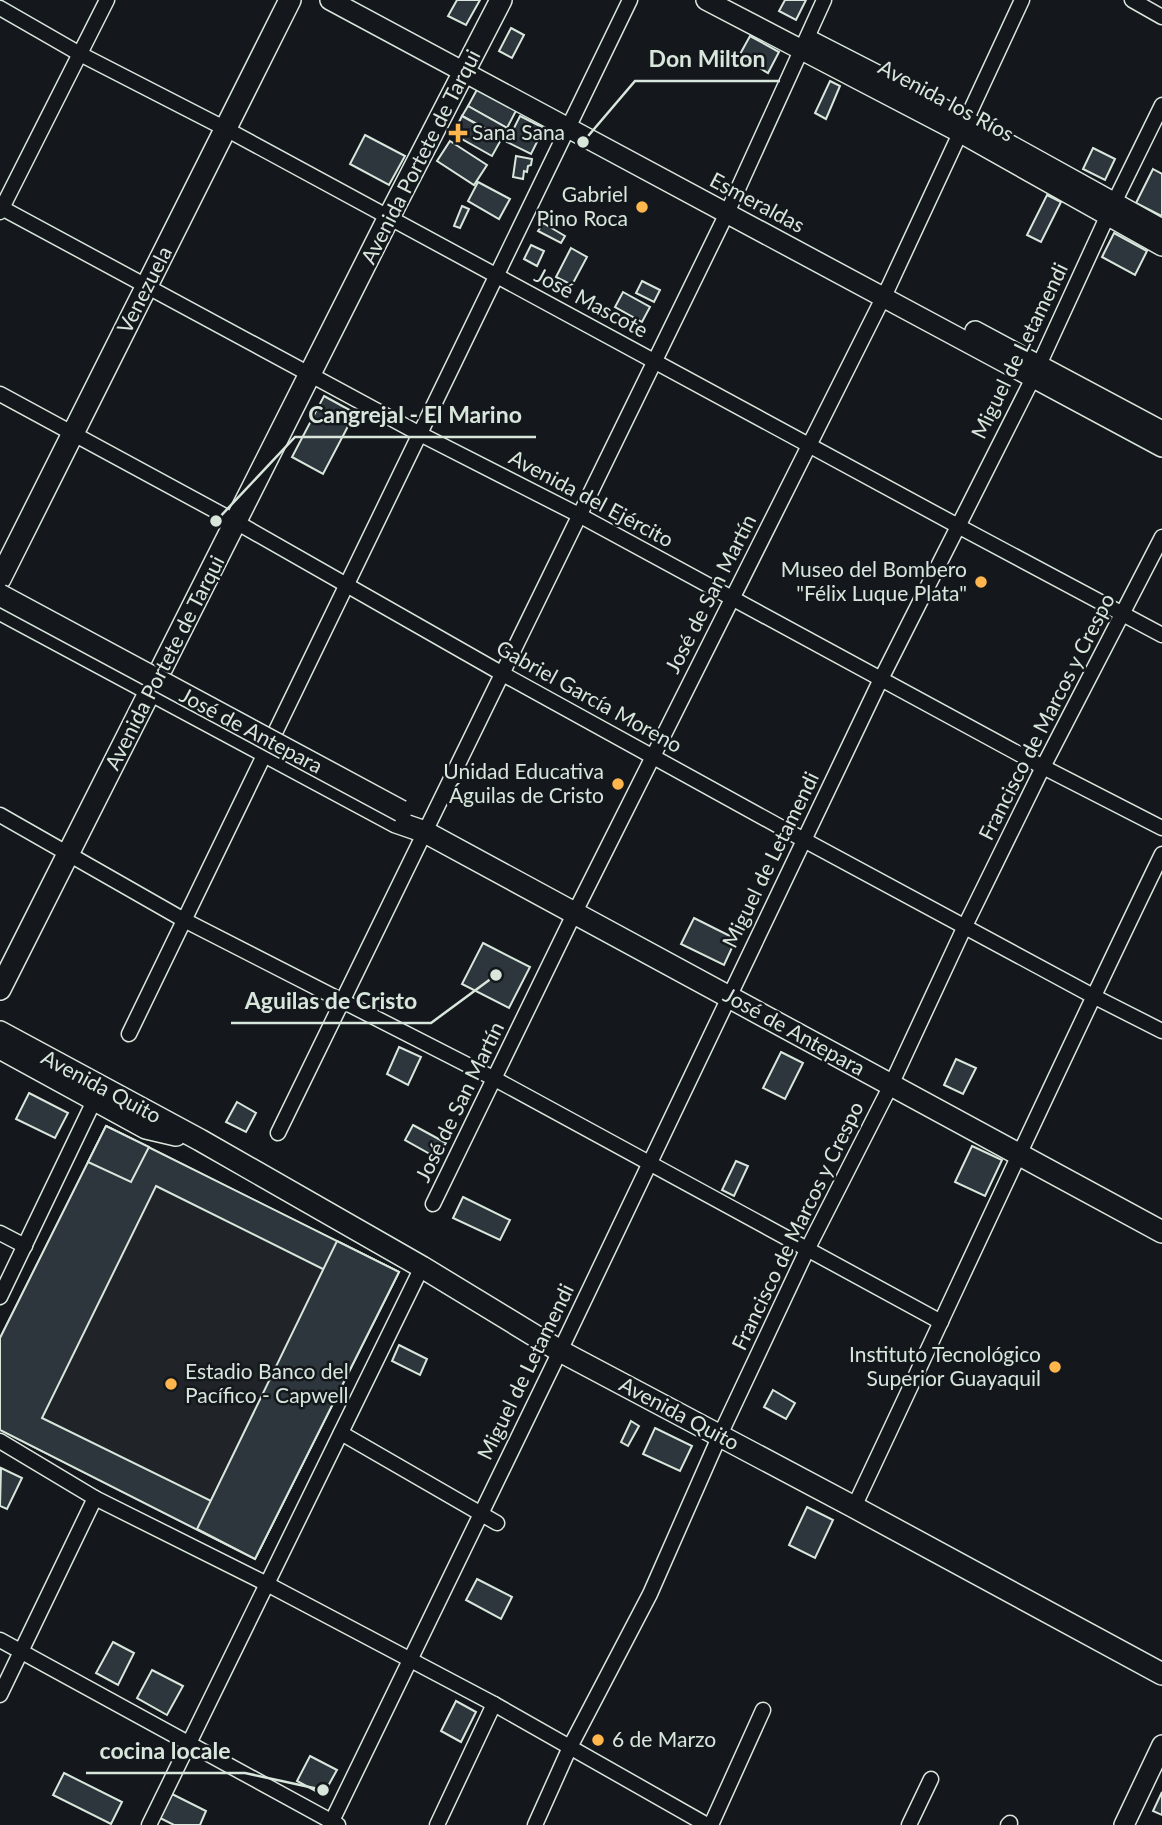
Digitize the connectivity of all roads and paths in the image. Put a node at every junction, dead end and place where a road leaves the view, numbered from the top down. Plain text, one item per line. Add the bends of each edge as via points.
1 (107, 0) edge
2 (290, 0) edge
3 (330, 0) edge
4 (354, 0) edge
5 (501, 0) edge
6 (630, 0) edge
7 (706, 0) edge
8 (732, 0) edge
9 (824, 0) edge
10 (1022, 0) edge
11 (1132, 0) edge
12 (0, 8) edge
13 (1162, 17) edge
14 (804, 45) junction
15 (80, 54) junction
16 (467, 68) junction
17 (1162, 105) edge
18 (571, 124) junction
19 (962, 126) junction
20 (226, 129) junction
21 (729, 208) junction
22 (1, 209) edge
23 (1110, 210) junction
24 (389, 217) junction
25 (1162, 229) edge
26 (1162, 246) edge
27 (496, 276) junction
28 (147, 287) junction
29 (886, 291) junction
30 (654, 361) junction
31 (1036, 372) junction
32 (310, 375) junction
33 (0, 394) edge
34 (1162, 431) edge
35 (74, 433) junction
36 (420, 434) junction
37 (809, 445) junction
38 (1162, 447) edge
39 (579, 515) junction
40 (236, 522) junction
41 (958, 526) junction
42 (1162, 537) edge
43 (0, 579) edge
44 (347, 584) junction
45 (0, 595) edge
46 (732, 598) junction
47 (0, 609) edge
48 (1123, 615) junction
49 (1162, 635) edge
50 (501, 673) junction
51 (881, 679) junction
52 (152, 691) junction
53 (266, 752) junction
54 (653, 757) junction
55 (1043, 767) junction
56 (0, 815) edge
57 (1162, 828) edge
58 (425, 832) junction
59 (804, 840) junction
60 (69, 854) junction
61 (1162, 854) edge
62 (575, 912) junction
63 (184, 920) junction
64 (965, 926) junction
65 (0, 989) edge
66 (729, 996) junction
67 (1093, 996) junction
68 (342, 1001) junction
69 (1162, 1031) edge
70 (0, 1032) edge
71 (129, 1034) dead end
72 (0, 1048) edge
73 (495, 1079) junction
74 (891, 1085) junction
75 (94, 1101) junction
76 (278, 1133) dead end
77 (202, 1141) junction
78 (1021, 1155) junction
79 (647, 1164) junction
80 (433, 1204) dead end
81 (1162, 1232) edge
82 (0, 1233) edge
83 (25, 1246) junction
84 (807, 1250) junction
85 (422, 1267) junction
86 (0, 1297) edge
87 (941, 1322) junction
88 (560, 1351) junction
89 (341, 1433) junction
90 (720, 1435) junction
91 (0, 1441) edge
92 (95, 1498) junction
93 (854, 1507) junction
94 (481, 1515) junction
95 (497, 1523) dead end
96 (267, 1584) junction
97 (0, 1640) edge
98 (21, 1652) junction
99 (409, 1660) junction
100 (1162, 1674) edge
101 (0, 1695) edge
102 (494, 1704) junction
103 (763, 1710) dead end
104 (189, 1743) junction
105 (1162, 1745) edge
106 (570, 1747) junction
107 (931, 1779) dead end
108 (333, 1824) edge
109 (149, 1825) edge
110 (437, 1825) edge
111 (535, 1825) edge
112 (709, 1825) edge
113 (909, 1825) edge
114 (1124, 1825) edge

1 - 15 street
2 - 20 main road, Venezuela
3 - 16 main road, Esmeraldas
4 - 16 main road, Esmeraldas
5 - 16 main road, Avenida Portete de Tarqui
6 - 18 street
7 - 14 main road, Avenida los Ríos
8 - 14 main road, Avenida los Ríos
9 - 14 street
10 - 19 street, José de San Martín
11 - 13 street
12 - 15 street, José Mascote
14 - 19 main road, Avenida los Ríos
14 - 21 street
15 - 20 street, José Mascote
15 - 22 street
16 - 18 main road, Esmeraldas
16 - 24 main road, Avenida Portete de Tarqui
17 - 23 street, Miguel de Letamendi
18 - 21 main road, Esmeraldas
18 - 27 street
19 - 23 main road, Avenida los Ríos
19 - 29 street, José de San Martín
20 - 24 street, José Mascote
20 - 28 main road, Venezuela
21 - 29 main road, Esmeraldas
21 - 30 street
22 - 28 street, Avenida del Ejército
23 - 25 main road, Avenida los Ríos
23 - 26 main road, Avenida los Ríos
23 - 31 street, Miguel de Letamendi
24 - 27 street, José Mascote
24 - 32 main road, Avenida Portete de Tarqui
27 - 30 street, José Mascote
27 - 36 street
28 - 32 street, Avenida del Ejército
28 - 35 main road, Venezuela
29 - 31 main road, Esmeraldas
29 - 37 street, José de San Martín
30 - 37 street, José Mascote
30 - 39 street
31 - 34 main road, Esmeraldas
31 - 38 main road, Esmeraldas
31 - 41 street, Miguel de Letamendi
32 - 36 street, Avenida del Ejército
32 - 40 main road, Avenida Portete de Tarqui
33 - 35 street, Gabriel García Moreno
35 - 40 street, Gabriel García Moreno
35 - 43 main road, Venezuela
36 - 39 street, Avenida del Ejército
36 - 44 street
37 - 41 street, José Mascote
37 - 46 street, José de San Martín
39 - 46 street, Avenida del Ejército
39 - 50 street
40 - 44 street, Gabriel García Moreno
40 - 52 main road, Avenida Portete de Tarqui
41 - 48 street, José Mascote
41 - 51 street, Miguel de Letamendi
42 - 48 street, Francisco de Marcos y Crespo
44 - 50 street, Gabriel García Moreno
44 - 53 street
45 - 58 main road, José de Antepara, bridge via 401,811
46 - 51 street, Avenida del Ejército
46 - 54 street, José de San Martín
47 - 52 main road, José de Antepara
48 - 49 street, José Mascote
48 - 55 street, Francisco de Marcos y Crespo
50 - 54 street, Gabriel García Moreno
50 - 58 street
51 - 55 street, Avenida del Ejército
51 - 59 street, Miguel de Letamendi
52 - 53 main road, José de Antepara
52 - 60 main road, Avenida Portete de Tarqui
53 - 58 main road, José de Antepara via 396,822
53 - 63 street
54 - 59 street, Gabriel García Moreno
54 - 62 street, José de San Martín
55 - 57 street, Avenida del Ejército
55 - 64 street, Francisco de Marcos y Crespo
56 - 60 street
58 - 62 main road, José de Antepara
58 - 68 street
59 - 64 street, Gabriel García Moreno
59 - 66 street, Miguel de Letamendi
60 - 63 street
60 - 65 main road, Avenida Portete de Tarqui
61 - 67 street
62 - 66 main road, José de Antepara
62 - 73 street, José de San Martín
63 - 68 street
63 - 71 street
64 - 67 street, Gabriel García Moreno
64 - 74 street, Francisco de Marcos y Crespo
66 - 74 main road, José de Antepara
66 - 79 street, Miguel de Letamendi
67 - 69 street, Gabriel García Moreno
67 - 78 street
68 - 73 street
68 - 76 street
70 - 77 main road, Avenida Quito
72 - 75 main road, Avenida Quito
73 - 79 street
73 - 80 street, José de San Martín
74 - 78 main road, José de Antepara
74 - 84 street, Francisco de Marcos y Crespo
75 - 77 main road, Avenida Quito via 146,1128
75 - 83 street
77 - 85 main road, Avenida Quito
78 - 81 main road, José de Antepara
78 - 87 street
79 - 84 street
79 - 88 street, Miguel de Letamendi
82 - 83 street
83 - 86 street
84 - 87 street
84 - 90 street, Francisco de Marcos y Crespo
85 - 88 main road, Avenida Quito
85 - 89 street
87 - 93 street
88 - 90 main road, Avenida Quito
88 - 94 street, Miguel de Letamendi
89 - 94 street
89 - 96 street
90 - 93 main road, Avenida Quito
90 - 106 street, Francisco de Marcos y Crespo via 646,1603
91 - 92 street
92 - 96 street
92 - 98 street
93 - 100 main road, Avenida Quito
94 - 95 street
94 - 99 street, Miguel de Letamendi
96 - 99 street
96 - 104 street
97 - 98 street
98 - 101 street
98 - 104 street
99 - 102 street
99 - 108 street, Miguel de Letamendi
102 - 106 street
102 - 110 street
103 - 112 street
104 - 108 street
104 - 109 street
105 - 114 main road
106 - 111 street, Francisco de Marcos y Crespo
106 - 112 street
107 - 113 street

